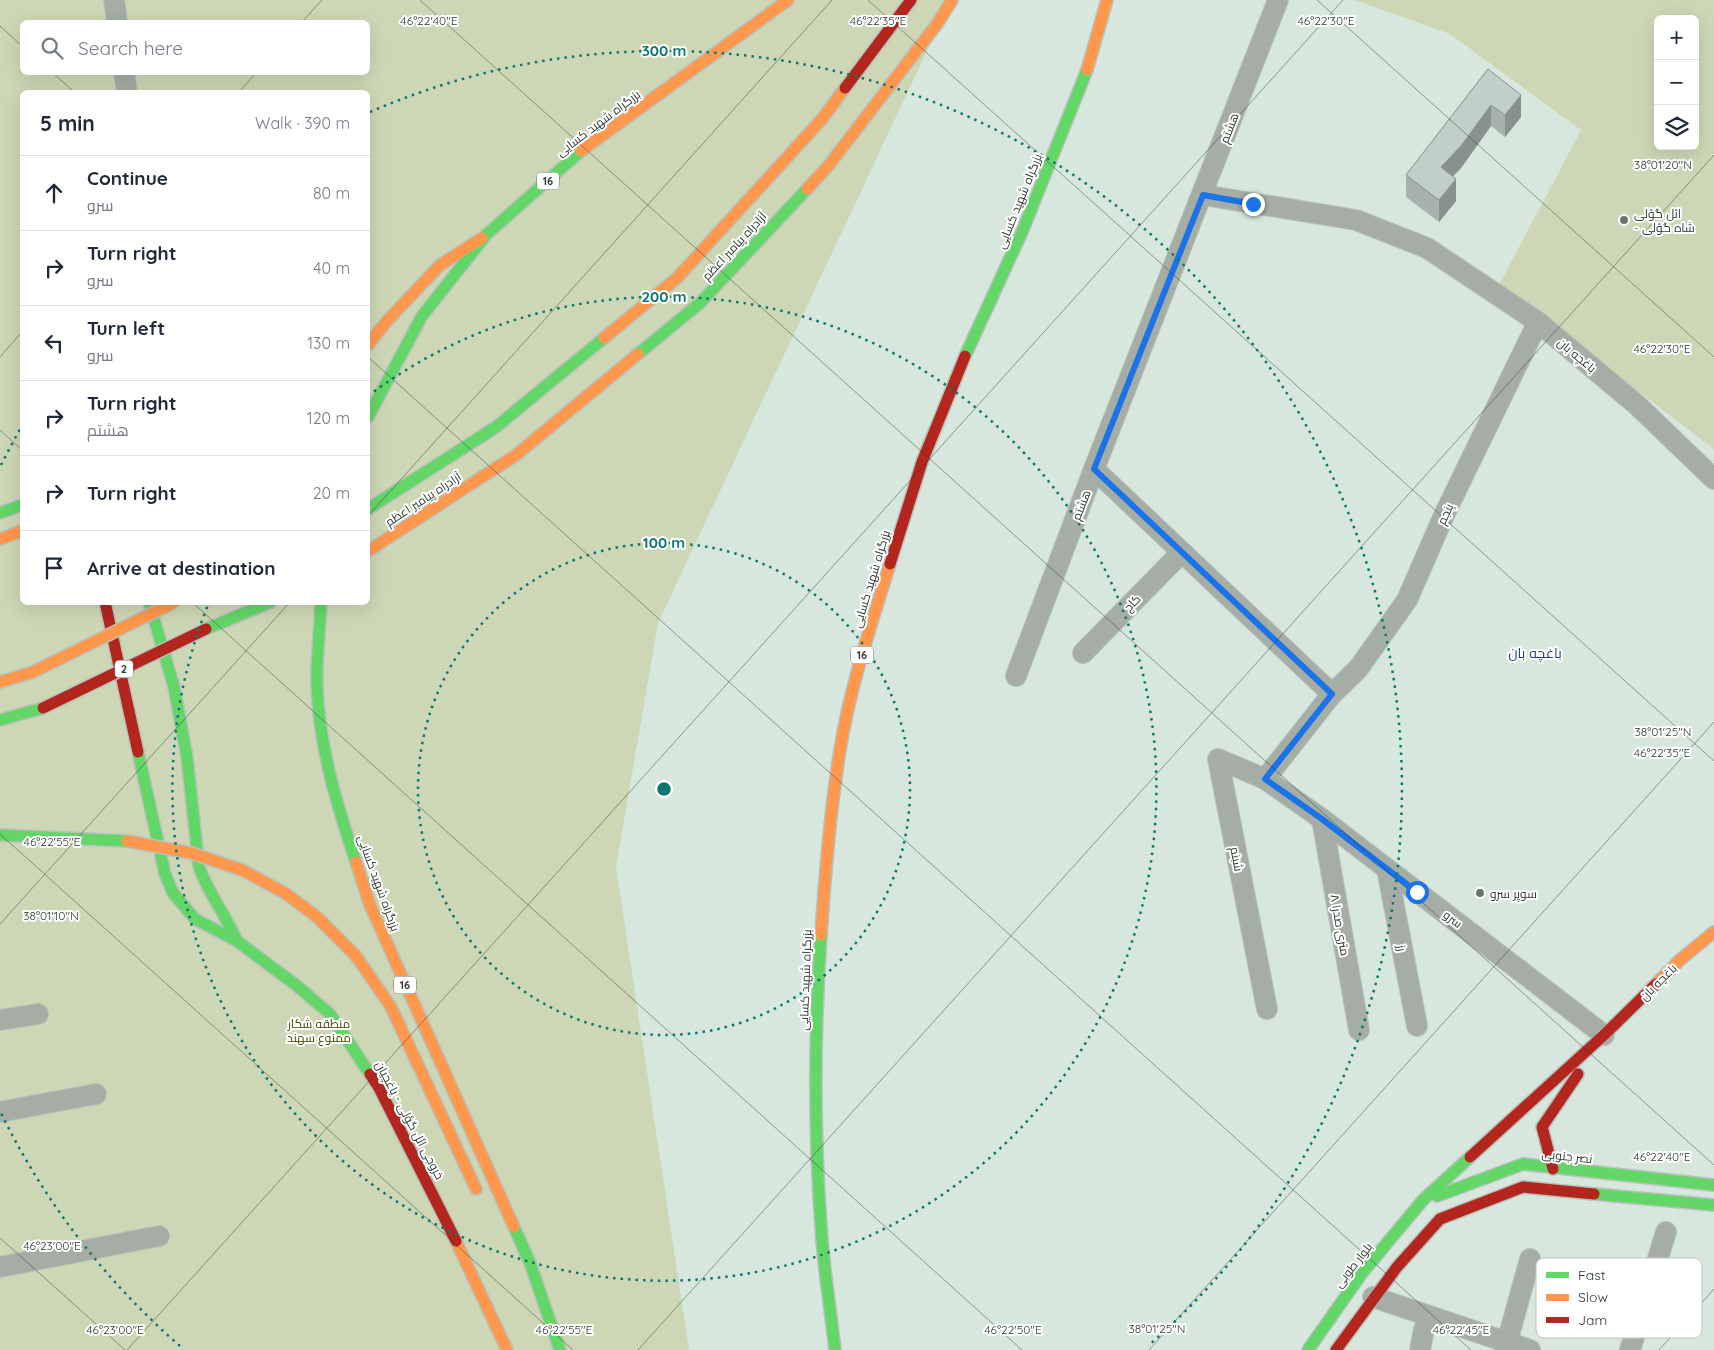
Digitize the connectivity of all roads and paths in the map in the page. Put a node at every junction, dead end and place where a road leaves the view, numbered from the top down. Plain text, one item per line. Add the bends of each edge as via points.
1 (114, 0) edge
2 (788, 0) edge
3 (911, 0) edge
4 (952, 0) edge
5 (1107, 0) edge
6 (1278, 0) edge
7 (117, 20) edge
8 (124, 75) edge
9 (126, 90) edge
10 (1203, 195) junction
11 (487, 234) junction
12 (1538, 322) junction
13 (370, 342) edge
14 (370, 413) edge
15 (1094, 469) junction
16 (1714, 479) edge
17 (20, 506) edge
18 (370, 508) edge
19 (0, 512) edge
20 (20, 532) edge
21 (0, 539) edge
22 (370, 550) edge
23 (1182, 552) junction
24 (106, 605) edge
25 (150, 605) edge
26 (169, 605) edge
27 (266, 605) edge
28 (321, 605) edge
29 (1083, 654) dead end
30 (1016, 676) dead end
31 (1, 682) edge
32 (1332, 694) junction
33 (0, 720) edge
34 (1265, 779) junction
35 (1322, 819) junction
36 (0, 835) edge
37 (1387, 869) junction
38 (1714, 932) edge
39 (237, 942) junction
40 (1267, 1009) dead end
41 (38, 1014) dead end
42 (0, 1020) edge
43 (1416, 1026) dead end
44 (1358, 1030) dead end
45 (1604, 1035) junction
46 (96, 1094) dead end
47 (0, 1112) edge
48 (1553, 1169) junction
49 (1714, 1184) edge
50 (1423, 1200) junction
51 (482, 1202) dead end
52 (1714, 1205) edge
53 (1666, 1232) dead end
54 (159, 1236) dead end
55 (1658, 1258) edge
56 (1530, 1259) dead end
57 (0, 1267) edge
58 (526, 1289) dead end
59 (1373, 1297) junction
60 (1424, 1329) junction
61 (1634, 1338) edge
62 (559, 1349) edge
63 (506, 1350) edge
64 (835, 1350) edge
65 (1308, 1350) edge
66 (1336, 1350) edge
67 (1420, 1350) edge
68 (1504, 1350) edge
69 (1530, 1350) edge
70 (1630, 1350) edge

1 - 7 street
2 - 11 main road, بزرگراه شهید کسایی / 16 via 574,156
3 - 18 main road, آزادراه پیامبر اعظم via 822,119 677,278 496,427
4 - 22 main road, آزادراه پیامبر اعظم via 829,165 700,303 516,455
5 - 64 main road, بزرگراه شهید کسایی / 16 via 1092,56 1022,232 948,394 922,462 860,662 840,749 827,846 817,990 816,1123 822,1241
6 - 10 street, هشتم
8 - 9 street
10 - 12 street, باغچه بان via 1356,220 1427,248
10 - 15 street, هشتم
11 - 13 main road via 440,265
11 - 14 main road, بزرگراه شهید کسایی / 16 via 422,316
12 - 16 street, باغچه بان via 1637,405
12 - 32 street, پنجم via 1445,513 1407,600 1358,669
15 - 23 street
15 - 30 street, هشتم
17 - 19 main road
20 - 21 main road
23 - 29 street, کاج
23 - 32 street
24 - 39 main road, خروجی ائل گؤلی - یاغچیان via 165,874 174,893 196,920
25 - 39 main road via 174,688 187,757 199,867
26 - 31 main road, bridge via 34,672
27 - 33 main road, 2, bridge via 206,629 43,708
28 - 62 main road, بزرگراه شهید کسایی / 16 via 318,687 326,752 341,816 370,905 530,1263
32 - 34 street
34 - 35 street, سرو
34 - 40 street, شبنم via 1218,758
35 - 37 street, سرو
35 - 44 street, ۸ متری صدرا
36 - 51 main road, bridge via 126,841 191,853 242,870 285,893 317,917 356,956 391,1007
37 - 43 street, رز
37 - 45 street, سرو
38 - 45 main road, باغچه بان via 1681,959
39 - 63 main road, خروجی ائل گؤلی - یاغچیان via 330,1014 357,1051 439,1204
41 - 42 street
45 - 48 main road via 1542,1127
45 - 50 main road, بلوار طوبی
46 - 47 street
48 - 49 main road, نصر جنوبی
48 - 50 main road, نصر جنوبی via 1523,1164
50 - 65 main road, بلوار طوبی via 1362,1273
52 - 59 main road via 1523,1187 1440,1219
53 - 55 street
54 - 57 street
56 - 68 street
58 - 62 main road
59 - 60 street
59 - 66 main road
59 - 69 street
60 - 67 street
60 - 68 street
61 - 70 street

